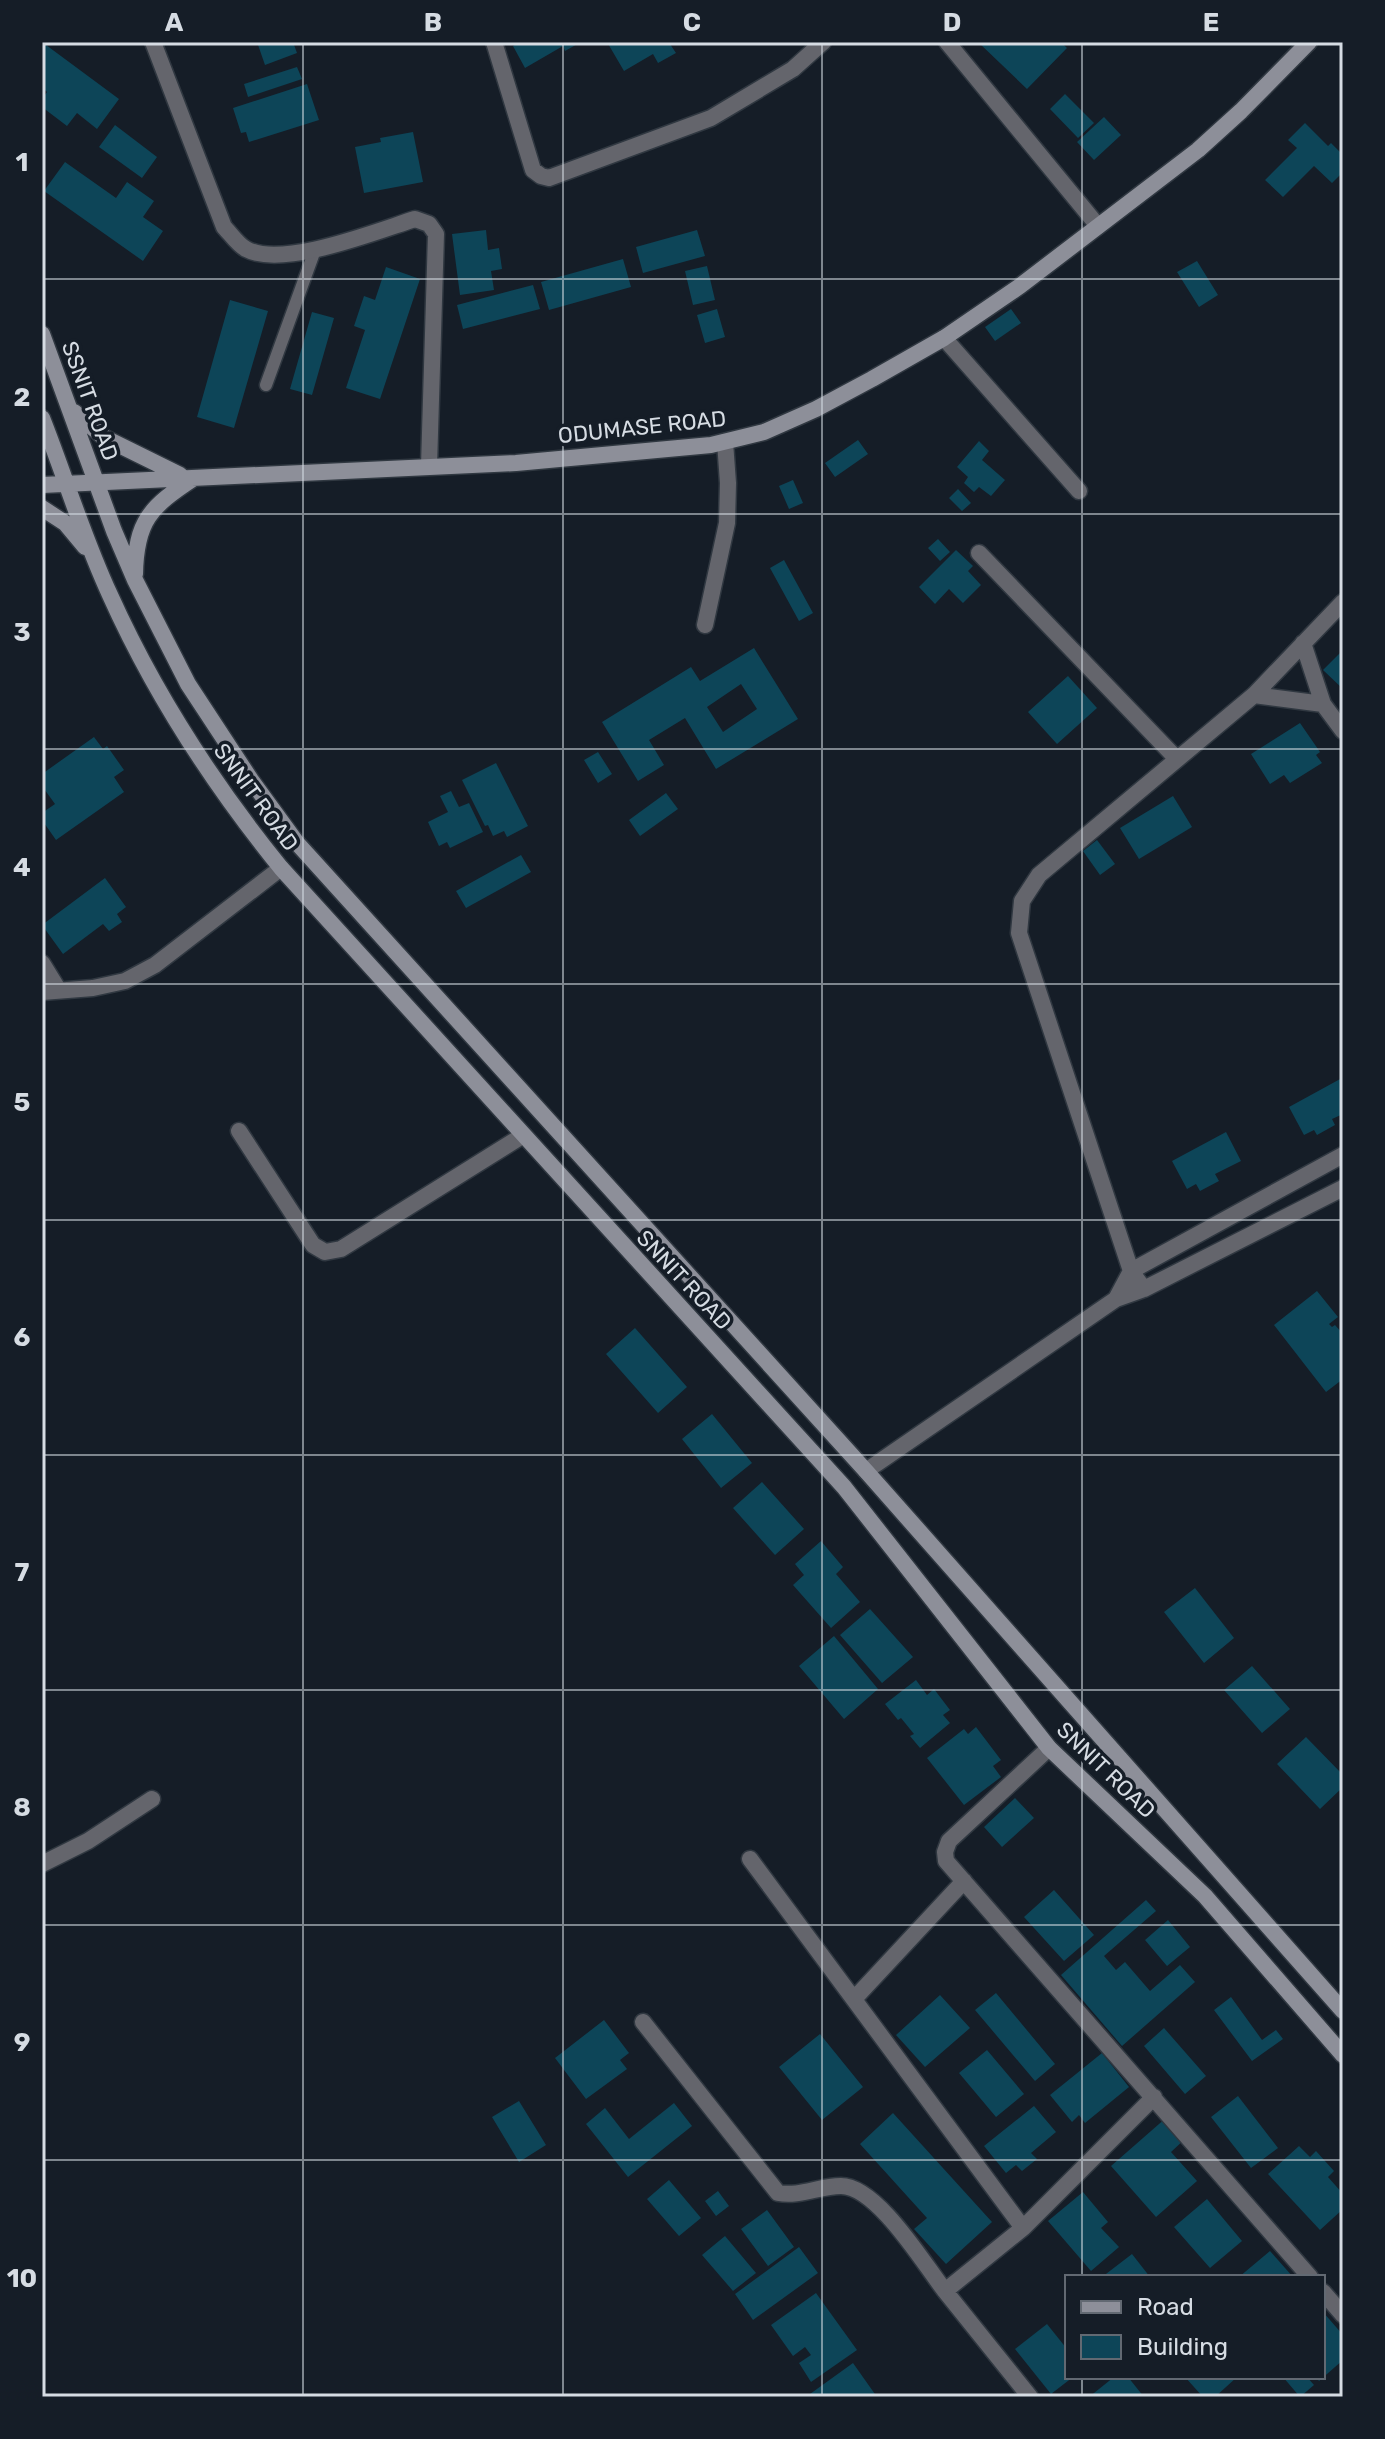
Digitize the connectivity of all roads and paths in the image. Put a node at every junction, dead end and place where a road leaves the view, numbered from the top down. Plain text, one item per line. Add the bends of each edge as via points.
1 (153, 42) edge
2 (494, 42) edge
3 (823, 42) edge
4 (947, 42) edge
5 (1309, 42) edge
6 (1098, 226) junction
7 (315, 250) junction
8 (42, 334) edge
9 (944, 338) junction
10 (266, 385) dead end
11 (70, 408) junction
12 (42, 418) edge
13 (725, 442) junction
14 (429, 466) junction
15 (191, 477) junction
16 (97, 483) junction
17 (42, 485) edge
18 (66, 485) junction
19 (1079, 491) dead end
20 (42, 508) edge
21 (979, 553) dead end
22 (94, 560) junction
23 (135, 580) junction
24 (1343, 602) edge
25 (705, 625) dead end
26 (1303, 643) junction
27 (1254, 695) junction
28 (1323, 704) junction
29 (1343, 731) edge
30 (1177, 759) junction
31 (281, 868) junction
32 (42, 963) edge
33 (50, 990) edge
34 (239, 1131) dead end
35 (522, 1136) junction
36 (1337, 1158) edge
37 (1343, 1179) edge
38 (1343, 1188) edge
39 (611, 1189) junction
40 (589, 1210) junction
41 (646, 1228) junction
42 (624, 1247) junction
43 (1131, 1271) junction
44 (1144, 1289) junction
45 (1116, 1299) junction
46 (866, 1471) junction
47 (1049, 1748) junction
48 (152, 1799) dead end
49 (750, 1859) dead end
50 (42, 1864) edge
51 (1225, 1876) junction
52 (964, 1881) junction
53 (1205, 1896) junction
54 (1254, 1908) junction
55 (1233, 1927) junction
56 (855, 1998) junction
57 (1343, 2011) edge
58 (643, 2022) dead end
59 (1343, 2055) edge
60 (1154, 2097) junction
61 (1023, 2228) junction
62 (1308, 2275) edge
63 (945, 2291) junction
64 (1325, 2294) edge
65 (1343, 2315) edge
66 (1030, 2397) edge

1 - 7 street via 224,227 246,249 279,255
2 - 3 street via 533,170 549,178 711,118 793,69
4 - 6 street
5 - 6 street, ODUMASE ROAD via 1220,131
6 - 9 street, ODUMASE ROAD
7 - 10 lane
7 - 14 street via 415,219 429,224 436,234
8 - 11 street, SSNIT ROAD
9 - 13 street, ODUMASE ROAD via 816,409
9 - 19 street
11 - 15 street via 105,438
11 - 16 street, SSNIT ROAD
12 - 18 street
13 - 14 street, ODUMASE ROAD via 516,463
13 - 25 street via 727,523
14 - 15 street, ODUMASE ROAD
15 - 16 street, ODUMASE ROAD
15 - 23 street via 169,494 138,535
16 - 18 street, ODUMASE ROAD
16 - 23 street, SNNIT ROAD
17 - 18 street, ODUMASE ROAD
18 - 22 street, SNNIT ROAD
20 - 22 street via 65,523
21 - 30 street
22 - 31 street, SNNIT ROAD via 162,698 246,825
23 - 39 street, SNNIT ROAD via 188,684 297,843
24 - 26 street
26 - 27 street
26 - 28 street
27 - 28 street
27 - 30 street
28 - 29 street
30 - 43 street via 1039,875 1022,901 1019,933
31 - 33 street via 155,965 125,981
31 - 35 street, SNNIT ROAD
32 - 33 street
34 - 35 street via 313,1245 325,1252 341,1249
35 - 40 street, SNNIT ROAD
36 - 37 street
36 - 43 street
38 - 44 street
39 - 40 street
39 - 41 street, SNNIT ROAD
40 - 42 street, SNNIT ROAD
41 - 42 street
41 - 46 street, SNNIT ROAD
42 - 47 street, SNNIT ROAD via 844,1487
43 - 44 street
43 - 45 street
44 - 45 street
45 - 46 street
46 - 51 street, SNNIT ROAD
47 - 52 street via 949,1841 946,1861
47 - 53 street, SNNIT ROAD
48 - 50 street
49 - 56 street
51 - 53 street
51 - 54 street, SNNIT ROAD
52 - 56 street
52 - 60 street
53 - 55 street, SNNIT ROAD
54 - 55 street
54 - 57 street, SNNIT ROAD
55 - 59 street, SNNIT ROAD
56 - 61 street
58 - 63 street via 778,2193 842,2186 862,2192 880,2207
60 - 61 street
60 - 62 street
61 - 63 street
63 - 66 street
64 - 65 street

